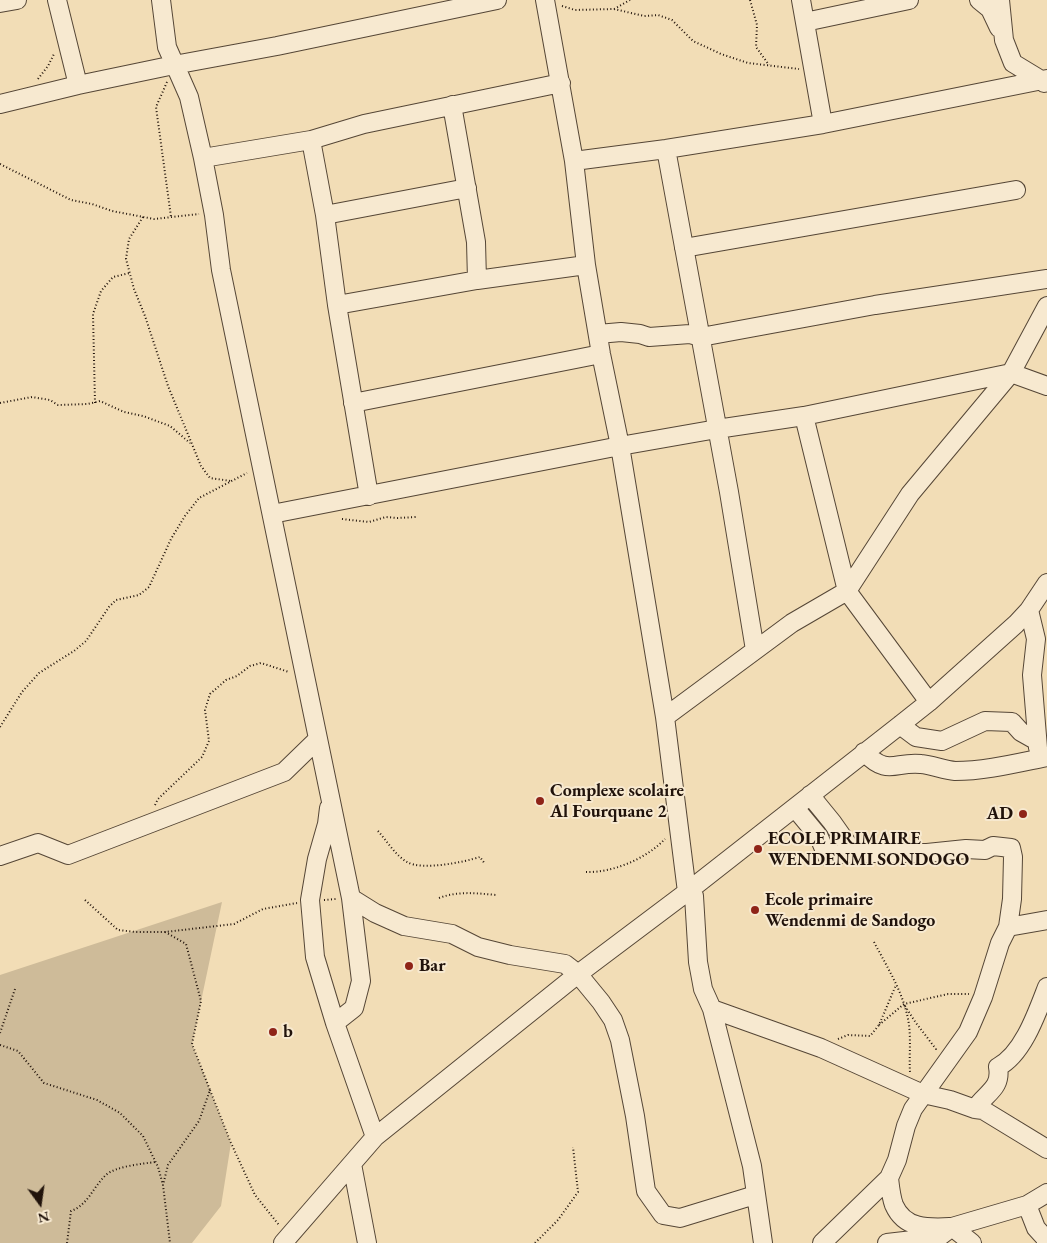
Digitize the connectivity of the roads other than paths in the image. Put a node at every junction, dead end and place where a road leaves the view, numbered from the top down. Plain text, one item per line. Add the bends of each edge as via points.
1 (17, 0) edge
2 (58, 0) edge
3 (161, 0) edge
4 (498, 0) edge
5 (545, 0) edge
6 (801, 0) edge
7 (979, 0) edge
8 (1000, 0) edge
9 (900, 1) edge
10 (0, 3) edge
11 (436, 6) edge
12 (805, 22) junction
13 (1004, 40) junction
14 (174, 64) junction
15 (1045, 82) edge
16 (561, 83) junction
17 (78, 84) junction
18 (0, 104) edge
19 (452, 105) junction
20 (823, 124) junction
21 (311, 140) junction
22 (666, 149) junction
23 (203, 158) junction
24 (574, 161) junction
25 (467, 188) junction
26 (1016, 190) dead end
27 (326, 215) junction
28 (684, 248) junction
29 (586, 265) junction
30 (1047, 279) edge
31 (477, 280) junction
32 (337, 305) junction
33 (1047, 306) edge
34 (598, 334) junction
35 (701, 337) junction
36 (601, 354) junction
37 (1012, 373) junction
38 (1047, 386) edge
39 (353, 403) junction
40 (804, 416) junction
41 (717, 429) junction
42 (620, 446) junction
43 (369, 496) junction
44 (272, 514) junction
45 (1047, 583) edge
46 (847, 591) junction
47 (1029, 610) junction
48 (755, 650) junction
49 (928, 702) junction
50 (665, 717) junction
51 (900, 725) junction
52 (318, 739) junction
53 (1038, 741) junction
54 (864, 752) junction
55 (1043, 758) edge
56 (810, 795) junction
57 (330, 800) junction
58 (795, 808) junction
59 (856, 852) junction
60 (0, 856) edge
61 (687, 892) junction
62 (351, 898) junction
63 (1047, 920) edge
64 (1008, 927) junction
65 (578, 974) junction
66 (1047, 987) edge
67 (712, 1009) junction
68 (335, 1023) junction
69 (918, 1091) junction
70 (975, 1110) junction
71 (375, 1137) junction
72 (1047, 1149) edge
73 (352, 1164) junction
74 (889, 1178) junction
75 (1047, 1193) edge
76 (755, 1195) junction
77 (1028, 1205) junction
78 (952, 1227) junction
79 (286, 1240) edge
80 (367, 1243) edge
81 (763, 1243) edge
82 (822, 1243) edge
83 (887, 1243) edge
84 (972, 1243) edge
85 (1046, 1243) edge

1 - 10 street
2 - 17 street
3 - 14 street via 167,47
4 - 11 street
5 - 16 street
6 - 12 street
7 - 13 street via 990,9
8 - 13 street
9 - 12 street
11 - 14 street via 277,46
12 - 20 street
13 - 15 street via 1013,63
14 - 17 street
14 - 23 street via 189,97
15 - 20 street
16 - 19 street
16 - 24 street
17 - 18 street
19 - 21 street via 364,124
19 - 25 street
20 - 22 street
21 - 23 street
21 - 27 street
22 - 24 street
22 - 28 street
23 - 44 street via 221,270
24 - 29 street
25 - 27 street
25 - 31 street via 476,242
26 - 28 street
27 - 32 street
28 - 35 street
29 - 31 street
29 - 34 street
30 - 35 street via 875,305
31 - 32 street
32 - 39 street
33 - 37 street
34 - 35 street via 622,332 649,337 690,334
34 - 36 street
35 - 41 street
36 - 39 street
36 - 42 street
37 - 38 street
37 - 40 street
37 - 46 street via 910,494
39 - 43 street
40 - 41 street
40 - 46 street
41 - 42 street
41 - 48 street
42 - 43 street
42 - 50 street
43 - 44 street
44 - 52 street
45 - 47 street
46 - 48 street via 792,623
46 - 49 street
47 - 49 street
47 - 53 street via 1036,639 1032,675
48 - 50 street
49 - 51 street
50 - 61 street
51 - 53 street via 916,737 942,741 985,721 1012,722 1021,732
51 - 54 street
52 - 57 street
52 - 60 street via 284,772 68,855 38,843
53 - 55 street
54 - 55 street via 872,761 888,768 919,764 954,771
54 - 56 street
56 - 58 street
56 - 59 street
57 - 62 street
57 - 68 street via 310,900 315,957
58 - 59 street via 819,837 827,856
58 - 61 street
59 - 64 street via 1011,848 1014,857
61 - 65 street
61 - 67 street via 694,896 698,962 703,989
62 - 65 street via 404,926 452,934 478,947 510,955 565,964
62 - 68 street via 361,981 354,1008
63 - 64 street
64 - 69 street via 968,1032 953,1055
65 - 71 street
65 - 76 street via 601,1002 620,1040 646,1191 663,1215 680,1218
66 - 70 street via 1013,1057 998,1068 998,1083
67 - 69 street via 821,1048
67 - 76 street via 752,1166
68 - 71 street
69 - 70 street
69 - 74 street
70 - 72 street via 983,1110
71 - 73 street
73 - 79 street
73 - 80 street
74 - 78 street via 893,1204 911,1225
74 - 82 street
75 - 77 street
76 - 81 street
77 - 78 street
77 - 85 street via 1036,1228
78 - 83 street via 939,1237
78 - 84 street

